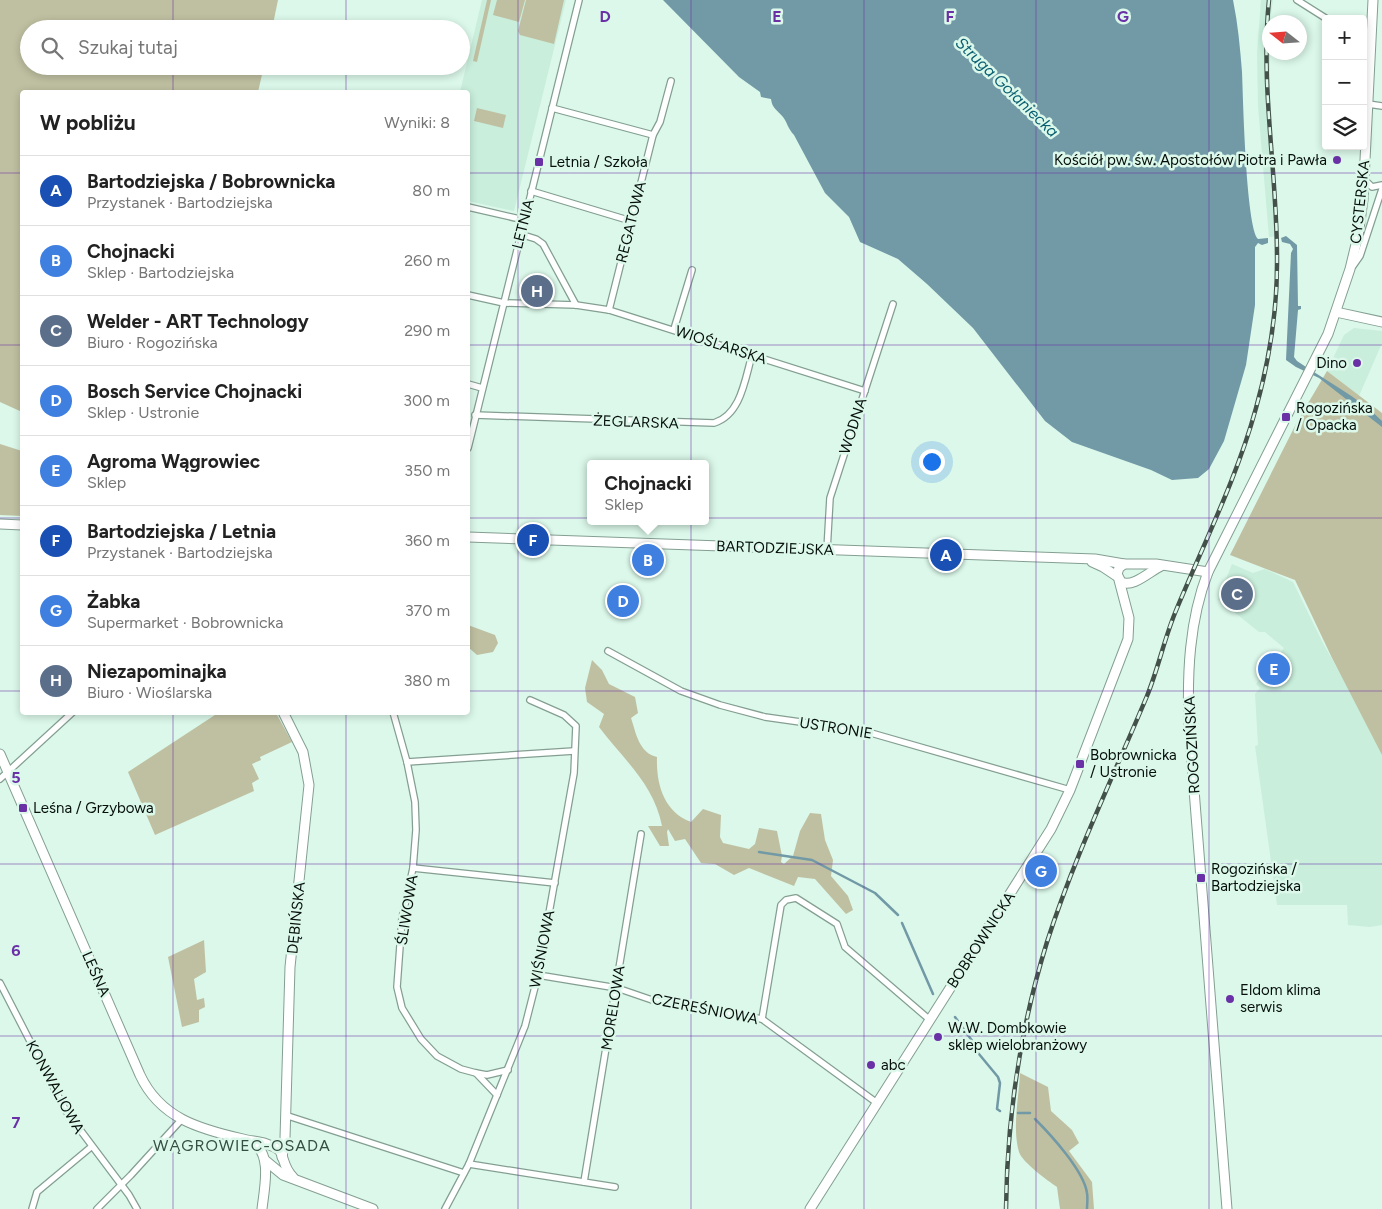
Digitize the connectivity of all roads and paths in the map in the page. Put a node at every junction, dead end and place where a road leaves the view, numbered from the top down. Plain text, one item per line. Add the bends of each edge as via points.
1 (580, 0) edge
2 (1297, 0) edge
3 (1373, 0) edge
4 (1322, 16) edge
5 (1367, 42) edge
6 (671, 81) dead end
7 (1368, 104) junction
8 (1382, 106) edge
9 (552, 108) junction
10 (653, 135) junction
11 (1364, 178) junction
12 (1382, 185) edge
13 (1382, 189) edge
14 (531, 191) junction
15 (470, 207) edge
16 (524, 220) junction
17 (631, 221) junction
18 (520, 234) junction
19 (692, 270) dead end
20 (1350, 270) junction
21 (470, 295) edge
22 (504, 303) junction
23 (893, 304) dead end
24 (576, 305) junction
25 (609, 310) junction
26 (1336, 312) junction
27 (1382, 322) edge
28 (674, 330) junction
29 (752, 355) junction
30 (470, 385) edge
31 (482, 388) junction
32 (864, 391) junction
33 (476, 415) junction
34 (470, 440) edge
35 (0, 524) edge
36 (20, 525) edge
37 (470, 537) edge
38 (827, 550) junction
39 (1082, 560) junction
40 (1128, 564) junction
41 (1161, 566) junction
42 (1208, 572) junction
43 (1118, 578) junction
44 (1133, 582) junction
45 (1124, 597) junction
46 (608, 650) dead end
47 (530, 700) dead end
48 (70, 715) edge
49 (284, 715) edge
50 (394, 715) edge
51 (574, 751) junction
52 (0, 754) edge
53 (408, 762) junction
54 (8, 772) junction
55 (0, 779) edge
56 (1070, 790) junction
57 (641, 834) dead end
58 (413, 868) junction
59 (555, 884) junction
60 (538, 974) junction
61 (0, 983) edge
62 (616, 988) junction
63 (762, 1019) junction
64 (930, 1020) junction
65 (508, 1070) junction
66 (476, 1073) junction
67 (497, 1095) junction
68 (877, 1103) junction
69 (285, 1115) junction
70 (182, 1119) junction
71 (284, 1130) junction
72 (245, 1140) junction
73 (90, 1147) junction
74 (273, 1148) junction
75 (282, 1158) junction
76 (268, 1161) junction
77 (469, 1164) junction
78 (464, 1173) junction
79 (293, 1177) junction
80 (584, 1182) junction
81 (121, 1184) junction
82 (615, 1187) dead end
83 (32, 1209) edge
84 (96, 1209) edge
85 (137, 1209) edge
86 (262, 1209) edge
87 (373, 1209) edge
88 (445, 1209) edge
89 (810, 1209) edge
90 (1227, 1209) edge

1 - 9 street, LETNIA
2 - 4 street
3 - 5 street, CYSTERSKA
5 - 7 street, CYSTERSKA
6 - 10 street, REGATOWA via 660,122
7 - 8 street
7 - 11 street, CYSTERSKA
9 - 10 street
9 - 14 street, LETNIA
10 - 17 street, REGATOWA
11 - 12 street via 1372,187
11 - 20 street, CYSTERSKA via 1360,228
13 - 20 street via 1360,256
14 - 16 street, LETNIA
14 - 17 street
15 - 16 street
16 - 18 street, LETNIA
17 - 25 street, REGATOWA
18 - 22 street, LETNIA
18 - 24 street via 536,238 543,244
19 - 28 street
20 - 26 street, CYSTERSKA
21 - 22 street, WIOŚLARSKA
22 - 24 street, WIOŚLARSKA
22 - 31 street, LETNIA
23 - 32 street, WODNA
24 - 25 street, WIOŚLARSKA
25 - 28 street, WIOŚLARSKA
26 - 27 street
26 - 42 street, ROGOZIŃSKA via 1314,363
28 - 29 street, WIOŚLARSKA
29 - 32 street, WIOŚLARSKA
29 - 33 street, ŻEGLARSKA via 734,408 727,417 714,423
30 - 31 street
31 - 33 street, LETNIA
32 - 38 street, WODNA via 830,498
33 - 34 street, LETNIA
35 - 36 street
37 - 38 street, BARTODZIEJSKA
38 - 39 street, BARTODZIEJSKA
39 - 40 street, BARTODZIEJSKA
39 - 43 street, BARTODZIEJSKA via 1098,564
40 - 41 street, BARTODZIEJSKA
40 - 43 street via 1118,571
40 - 44 street via 1137,570
41 - 42 street, BARTODZIEJSKA
41 - 44 street
42 - 90 street, ROGOZIŃSKA via 1193,631 1189,711
43 - 44 street via 1123,583
43 - 45 street, BOBROWNICKA
44 - 45 street
45 - 56 street, BOBROWNICKA via 1130,622 1127,642
46 - 56 street, USTRONIE via 681,691 720,705 765,717 864,730
47 - 51 street, WIŚNIOWA via 564,715 576,726
48 - 54 street
49 - 69 street, DĘBIŃSKA via 303,752 310,785 290,967
50 - 53 street, ŚLIWOWA
51 - 53 street
51 - 59 street, WIŚNIOWA via 574,773
52 - 54 street, LEŚNA
53 - 58 street, ŚLIWOWA via 415,802
54 - 55 street
54 - 70 street, LEŚNA via 144,1084 160,1105
56 - 64 street, BOBROWNICKA via 1036,853
57 - 62 street, MORELOWA
58 - 59 street
58 - 66 street, ŚLIWOWA via 402,918 397,987 402,1008 421,1039 437,1056
59 - 60 street, WIŚNIOWA
60 - 62 street, CZEREŚNIOWA
60 - 65 street, WIŚNIOWA via 525,1026
61 - 73 street, KONWALIOWA via 66,1112
62 - 63 street, CZEREŚNIOWA via 652,1000
62 - 80 street, MORELOWA
63 - 64 street via 781,905 796,898 837,924 845,947
63 - 68 street, CZEREŚNIOWA
64 - 68 street, BOBROWNICKA
65 - 66 street, ŚLIWOWA via 487,1075
65 - 67 street, WIŚNIOWA
66 - 67 street, ŚLIWOWA
67 - 77 street, WIŚNIOWA
68 - 89 street, BOBROWNICKA
69 - 71 street, DĘBIŃSKA
69 - 78 street
70 - 72 street, LEŚNA
70 - 81 street
71 - 74 street, DĘBIŃSKA via 281,1140
71 - 75 street, DĘBIŃSKA
72 - 74 street, LEŚNA
72 - 76 street, LEŚNA via 257,1145
73 - 81 street, KONWALIOWA
73 - 83 street via 37,1192
74 - 75 street via 280,1151
74 - 76 street, DĘBIŃSKA
75 - 76 street
75 - 79 street via 286,1171
76 - 79 street, LEŚNA via 277,1172
76 - 86 street
77 - 78 street, WIŚNIOWA
77 - 80 street
78 - 88 street, WIŚNIOWA
79 - 87 street, LEŚNA
80 - 82 street
81 - 84 street
81 - 85 street, KONWALIOWA

